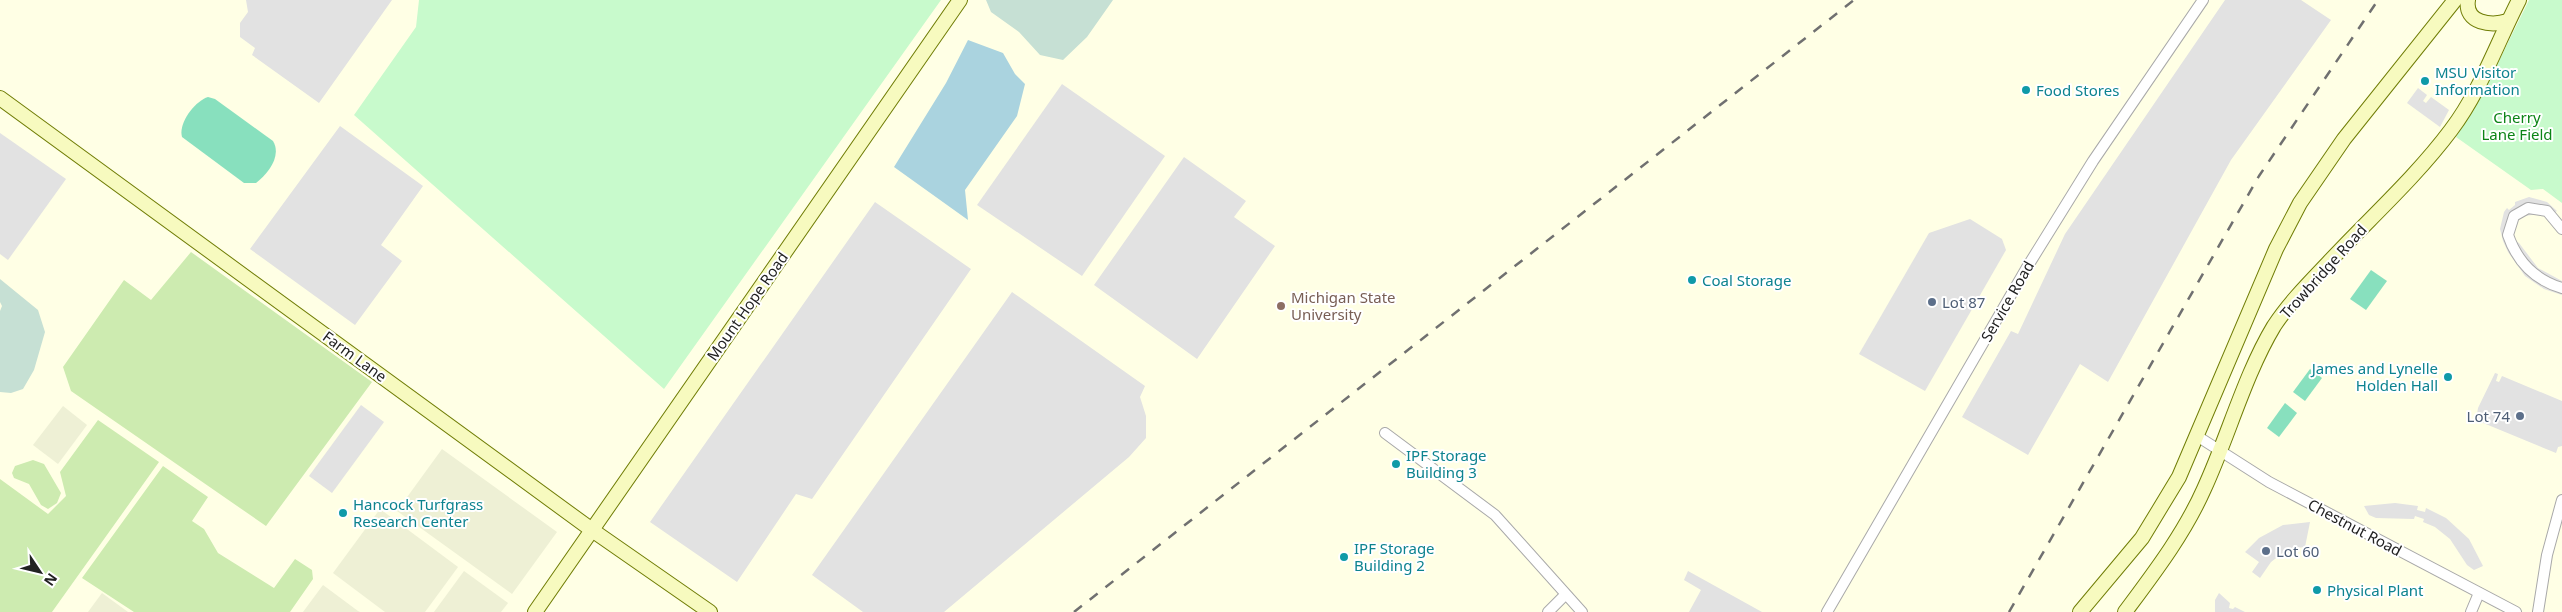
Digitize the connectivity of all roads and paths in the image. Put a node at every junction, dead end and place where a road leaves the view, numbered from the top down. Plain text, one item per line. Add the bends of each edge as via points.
1 (960, 0) edge
2 (2203, 0) edge
3 (2455, 0) edge
4 (2468, 0) edge
5 (2519, 0) edge
6 (2508, 21) junction
7 (0, 98) edge
8 (2562, 229) edge
9 (2562, 288) edge
10 (1385, 433) dead end
11 (2197, 436) junction
12 (2221, 451) junction
13 (2562, 500) edge
14 (592, 530) junction
15 (2479, 592) junction
16 (1565, 595) junction
17 (535, 612) edge
18 (710, 612) edge
19 (1548, 612) edge
20 (1582, 612) edge
21 (1827, 612) edge
22 (2080, 612) edge
23 (2125, 612) edge
24 (2471, 612) edge
25 (2516, 612) edge
26 (2538, 612) edge

1 - 14 street, Mount Hope Road
2 - 21 street, Service Road via 2093,160
3 - 11 street via 2344,138 2300,203 2276,249
4 - 6 street via 2468,10 2484,24
5 - 6 street, Trowbridge Road
6 - 12 street, Trowbridge Road via 2478,86 2452,129 2306,286 2274,326
7 - 14 street, Farm Lane
8 - 9 street via 2547,211 2528,208 2514,216 2508,235 2517,256 2530,271
10 - 16 street via 1495,515
11 - 12 street, Chestnut Road
11 - 22 street via 2179,477 2142,538
12 - 15 street, Chestnut Road via 2269,482
12 - 23 street, Trowbridge Road via 2173,547
13 - 26 street via 2547,556
14 - 17 street, Mount Hope Road
14 - 18 street, Farm Lane
15 - 24 street
15 - 25 street, Chestnut Road
16 - 19 street
16 - 20 street

